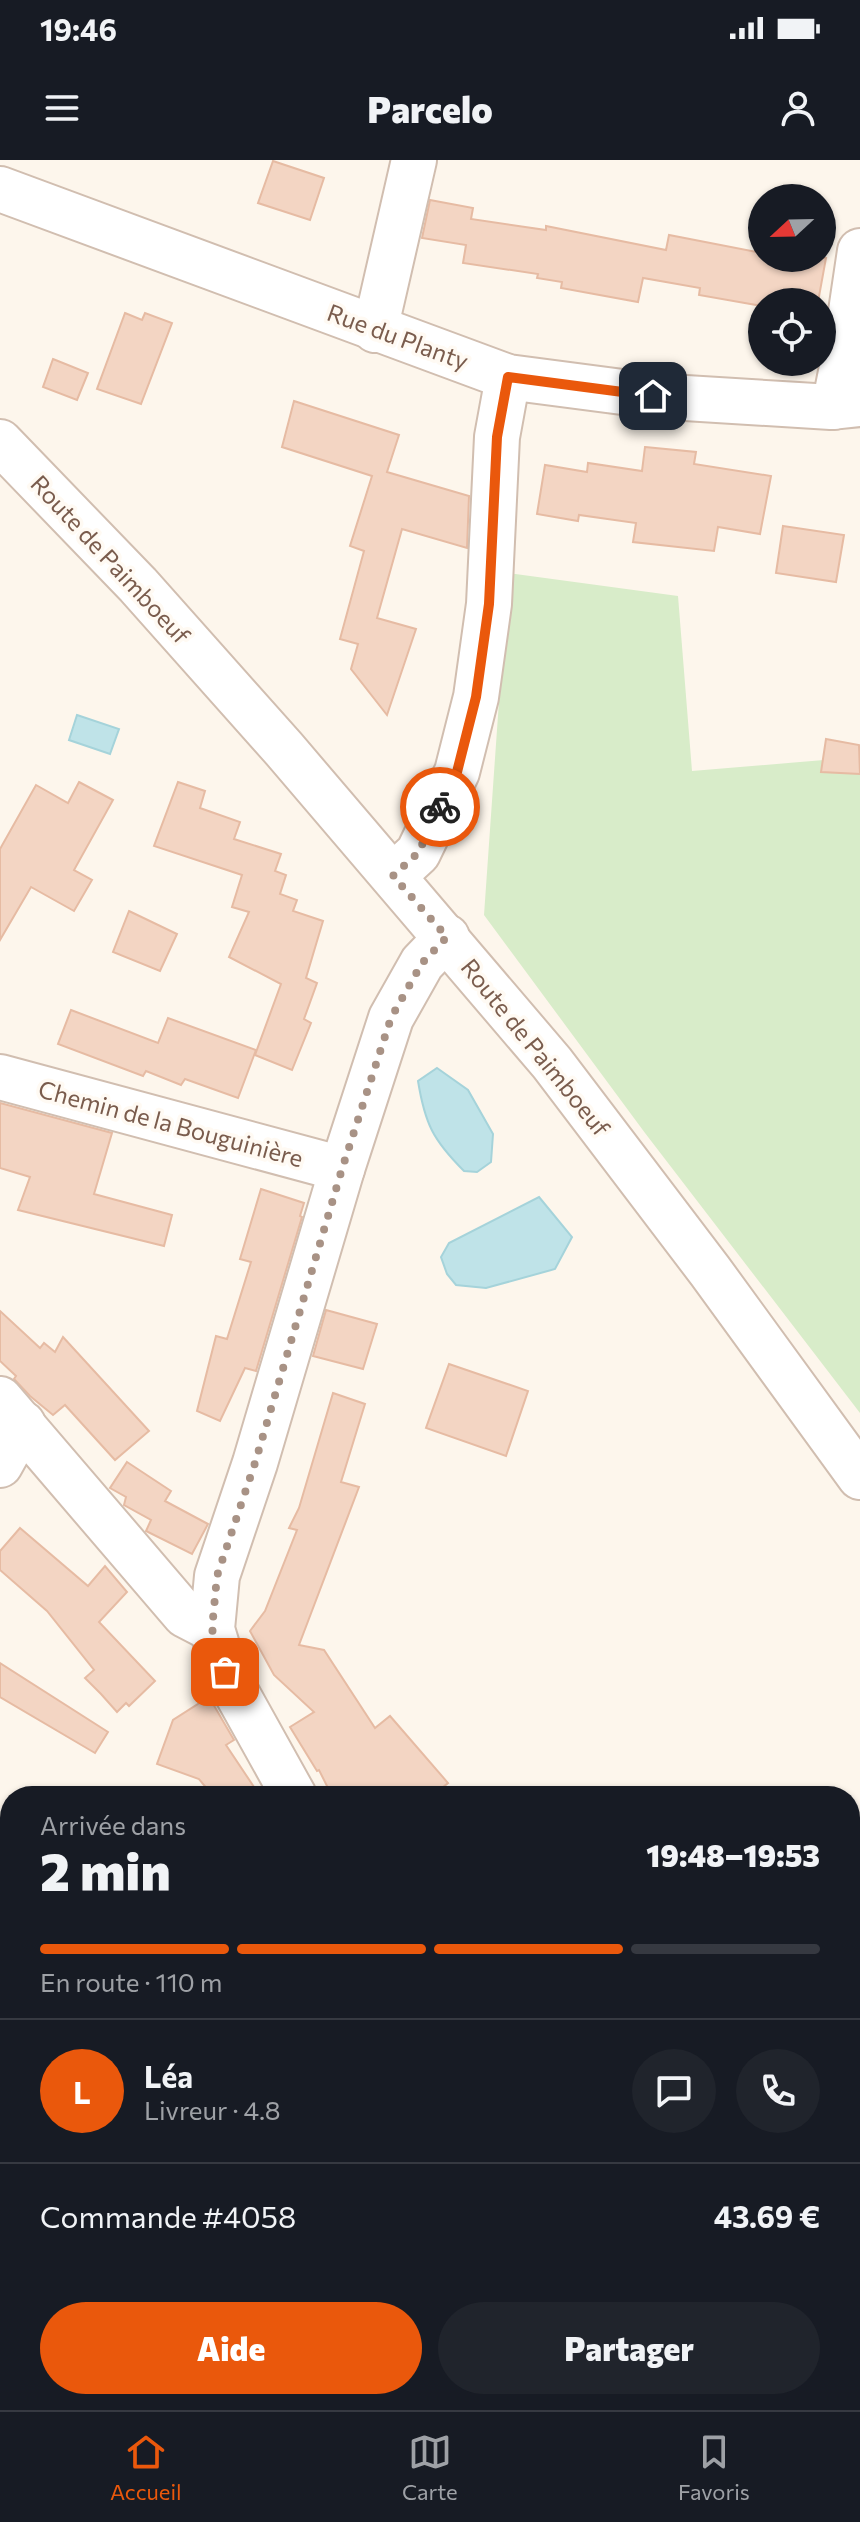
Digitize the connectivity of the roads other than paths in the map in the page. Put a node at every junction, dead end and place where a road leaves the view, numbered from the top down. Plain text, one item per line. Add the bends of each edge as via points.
1 (414, 160) edge
2 (0, 189) edge
3 (860, 251) edge
4 (375, 330) junction
5 (508, 377) junction
6 (847, 406) edge
7 (7, 447) edge
8 (393, 876) junction
9 (447, 937) junction
10 (0, 1077) edge
11 (342, 1169) junction
12 (11, 1412) edge
13 (0, 1465) edge
14 (860, 1477) edge
15 (212, 1629) junction
16 (288, 1786) edge

1 - 4 street
2 - 4 street, Rue du Planty
3 - 6 street via 845,352
4 - 5 street, Rue du Planty
5 - 6 street, Rue du Planty via 653,396
5 - 8 street via 497,437 489,604 476,697 457,772 418,853
7 - 8 street, Route de Paimboeuf via 149,597
8 - 9 street, Route de Paimboeuf
9 - 11 street via 422,963 391,1018
9 - 14 street, Route de Paimboeuf via 562,1076
10 - 11 street, Chemin de la Bouguinière
11 - 15 street via 217,1576
12 - 13 street
12 - 15 street via 185,1615
15 - 16 street via 225,1672

